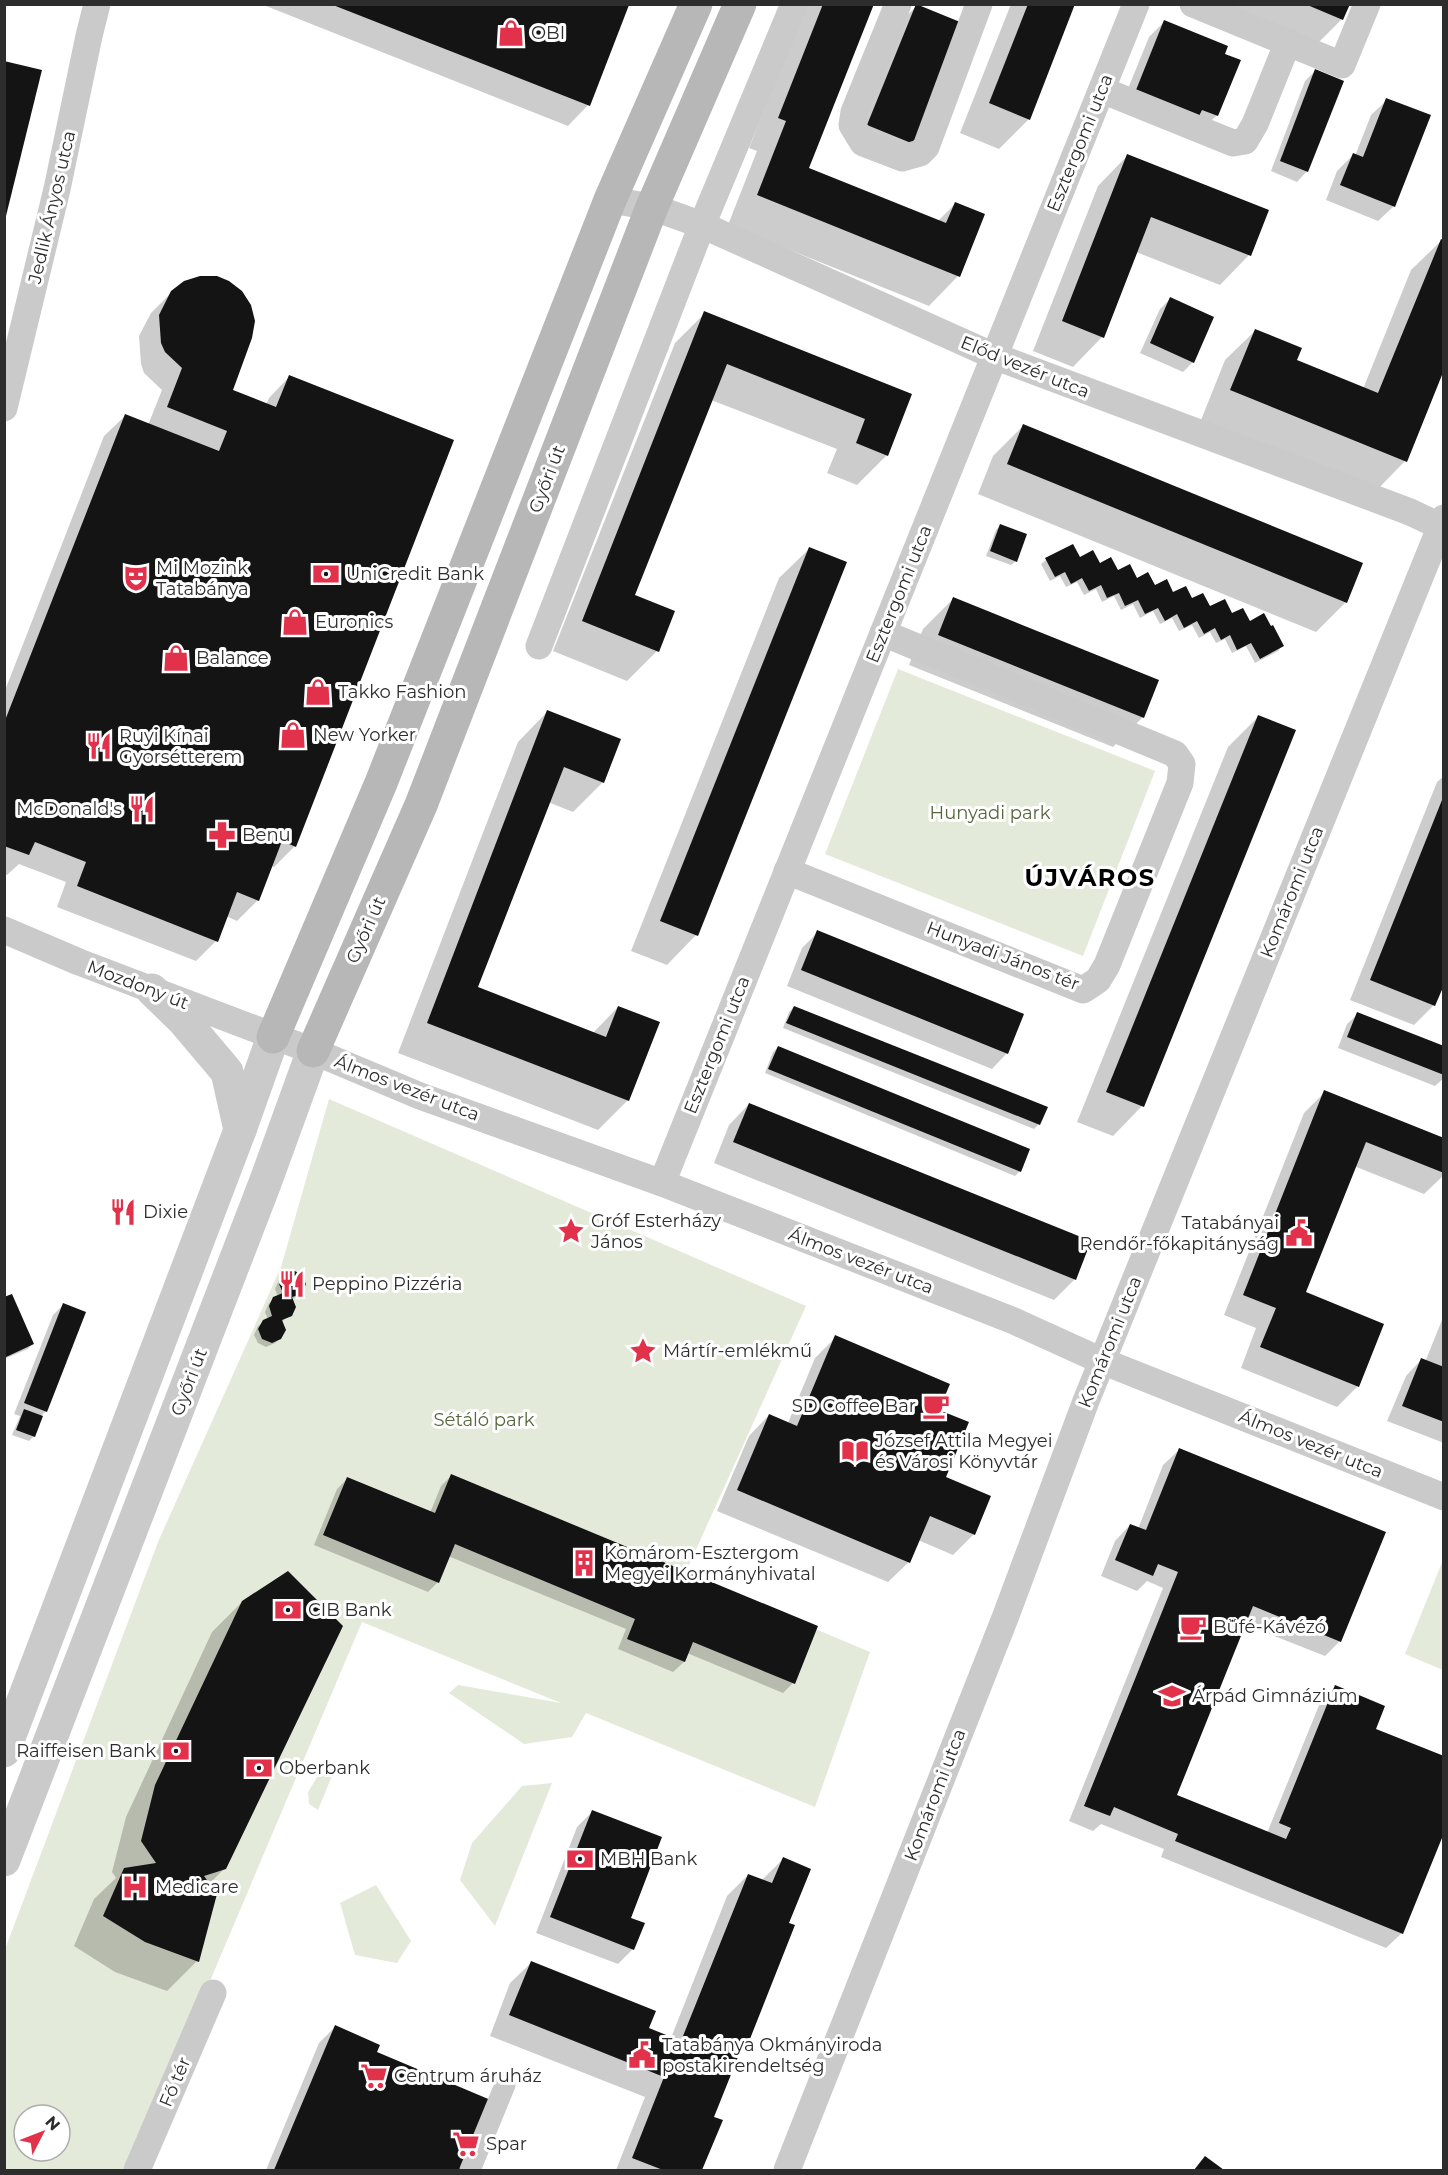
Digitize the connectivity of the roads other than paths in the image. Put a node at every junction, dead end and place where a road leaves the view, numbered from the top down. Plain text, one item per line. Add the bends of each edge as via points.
1 (97, 4) edge
2 (696, 4) edge
3 (740, 4) edge
4 (794, 4) edge
5 (898, 4) edge
6 (979, 4) edge
7 (1136, 4) edge
8 (1193, 4) edge
9 (1367, 4) edge
10 (1288, 42) junction
11 (1102, 90) junction
12 (610, 200) junction
13 (652, 207) junction
14 (702, 225) junction
15 (994, 357) junction
16 (4, 408) edge
17 (1442, 524) edge
18 (883, 633) junction
19 (539, 646) dead end
20 (787, 871) junction
21 (4, 930) edge
22 (152, 990) junction
23 (273, 1037) junction
24 (313, 1051) junction
25 (240, 1130) junction
26 (662, 1183) junction
27 (1102, 1361) junction
28 (1443, 1497) edge
29 (4, 1751) edge
30 (4, 1860) edge
31 (213, 1993) dead end
32 (505, 2085) dead end
33 (137, 2170) edge
34 (470, 2170) edge
35 (788, 2170) edge

1 - 16 street, Jedlik Ányos utca
2 - 12 main road
3 - 13 main road, Győri út
4 - 14 street
5 - 6 street via 852,124 863,142 902,158 926,147
7 - 11 street, Esztergomi utca
8 - 10 street
9 - 10 street via 1342,64
10 - 11 street via 1245,141 1233,143
11 - 15 street, Esztergomi utca
12 - 13 street, Előd vezér utca
12 - 23 main road via 381,783
13 - 14 street, Előd vezér utca
13 - 24 main road, Győri út via 421,805
14 - 15 street, Előd vezér utca
14 - 19 street
15 - 17 street, Előd vezér utca
15 - 18 street, Esztergomi utca
17 - 27 street, Komáromi utca
18 - 20 street, Esztergomi utca
18 - 20 street, Hunyadi János tér via 1175,754 1182,764 1180,783 1112,955 1098,980 1083,990
20 - 26 street, Esztergomi utca
21 - 22 street, Mozdony út
22 - 23 street, Mozdony út
22 - 25 street via 227,1072
23 - 24 street, Álmos vezér utca
23 - 25 street
24 - 26 street, Álmos vezér utca via 420,1096
24 - 30 street, Győri út
25 - 29 street
26 - 27 street, Álmos vezér utca via 1014,1321
27 - 28 street, Álmos vezér utca
27 - 35 street, Komáromi utca
31 - 33 street, Fő tér
32 - 34 street

